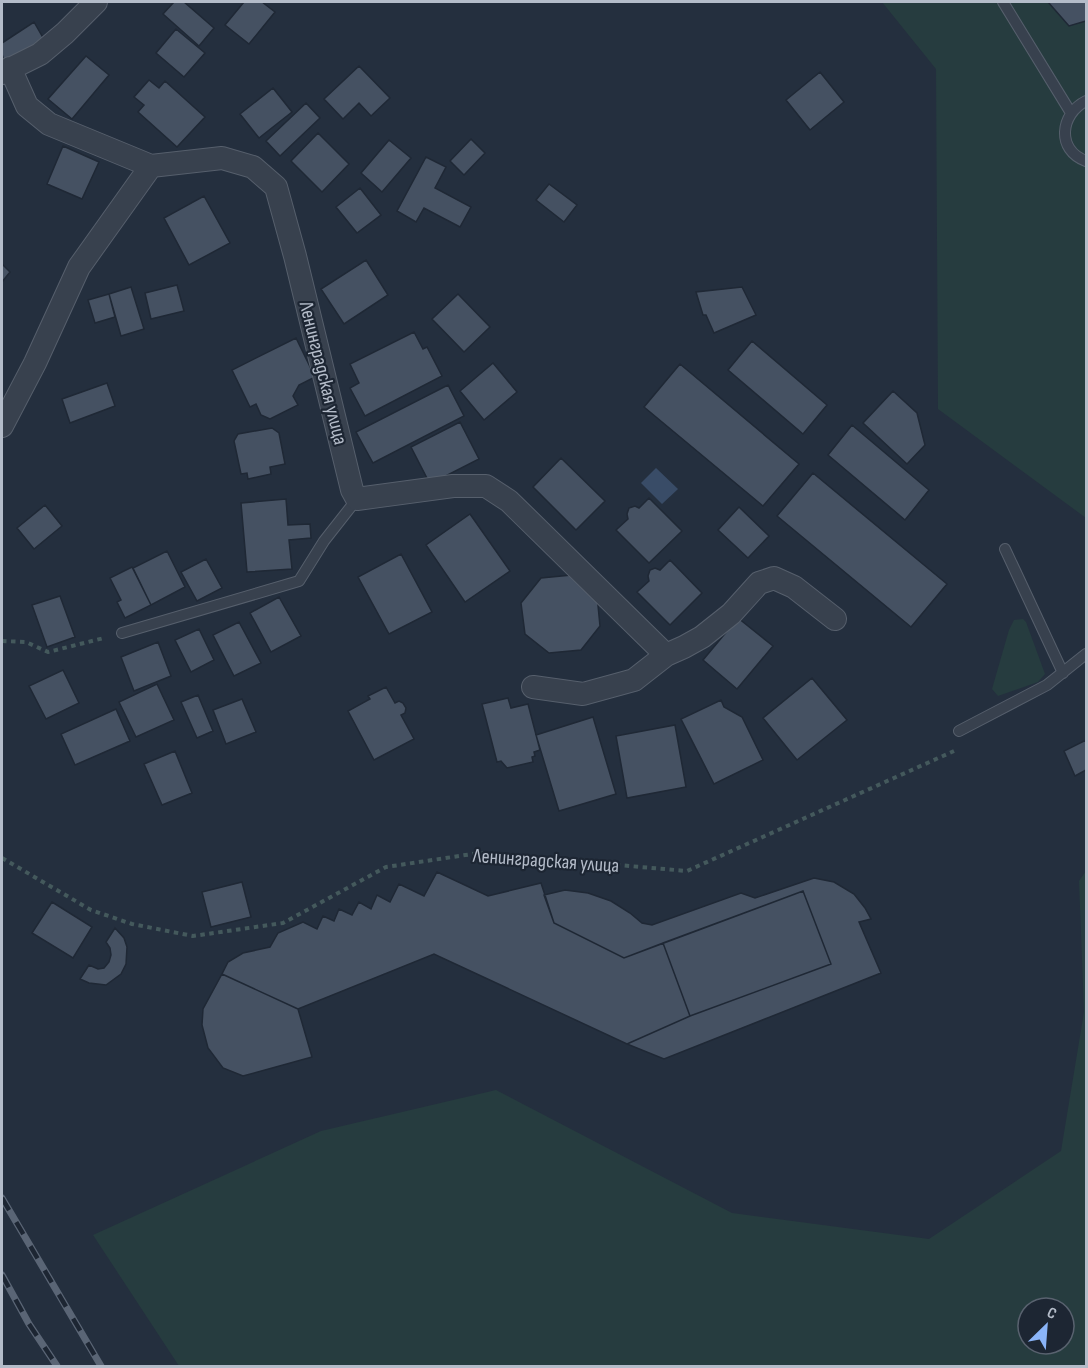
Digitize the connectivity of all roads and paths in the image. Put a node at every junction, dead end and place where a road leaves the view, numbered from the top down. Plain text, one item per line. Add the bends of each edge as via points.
1 (96, 2) edge
2 (1003, 2) edge
3 (6, 70) edge
4 (1086, 101) edge
5 (1071, 113) junction
6 (1086, 161) edge
7 (151, 166) junction
8 (2, 426) edge
9 (357, 499) junction
10 (1005, 549) dead end
11 (835, 619) dead end
12 (122, 633) joint
13 (2, 641) edge
14 (1086, 654) edge
15 (666, 655) junction
16 (1063, 673) junction
17 (533, 687) dead end
18 (959, 731) dead end
19 (954, 751) dead end
20 (2, 858) edge

1 - 3 street, Ленинградская улица via 40,54
2 - 5 lane
3 - 7 street, Ленинградская улица via 27,106 49,124
4 - 5 lane
5 - 6 lane via 1066,122 1067,143 1072,152
7 - 8 street via 79,267
7 - 9 street, Ленинградская улица via 222,158 253,167 276,188
9 - 12 lane via 299,581
9 - 15 street via 453,486 486,486 509,501
10 - 16 lane
11 - 15 street via 794,587 774,578 759,583 731,614 702,637
12 - 13 path via 48,652 26,642
14 - 16 lane
15 - 17 street via 634,680 584,694
16 - 18 lane
19 - 20 path, Ленинградская улица via 687,871 480,853 386,867 283,923 193,936 132,924 91,910

